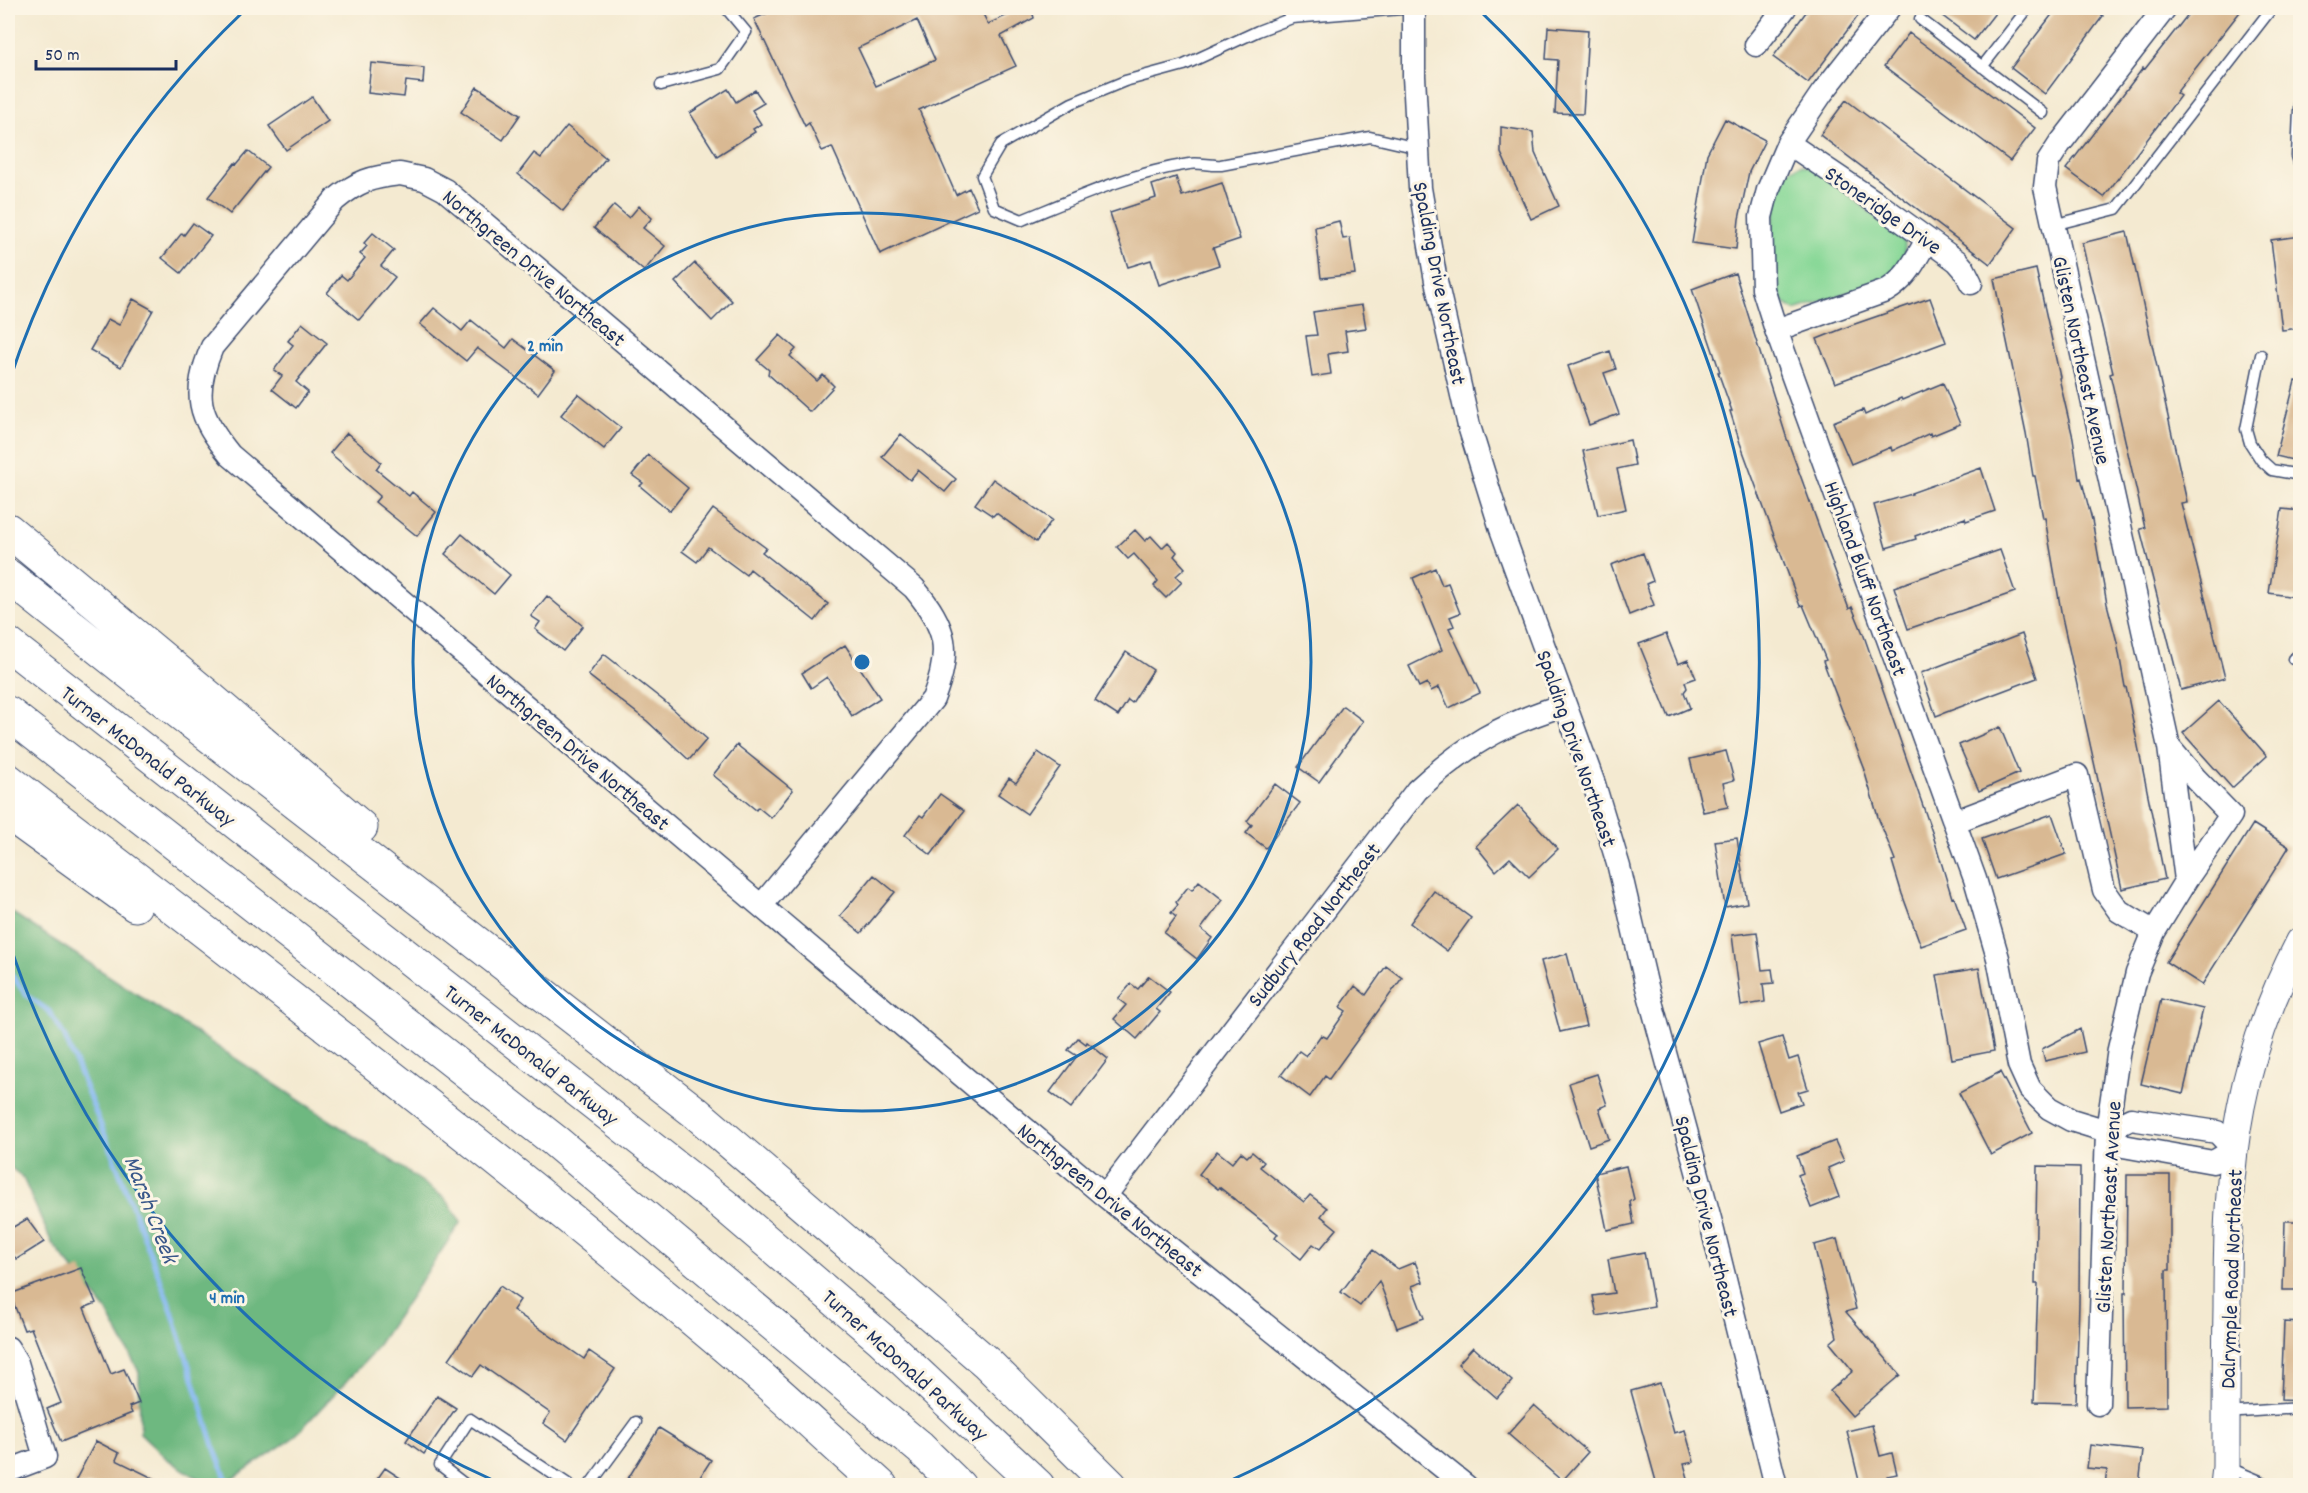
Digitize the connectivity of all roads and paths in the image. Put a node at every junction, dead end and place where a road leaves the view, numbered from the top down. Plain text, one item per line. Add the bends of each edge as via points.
1 (726, 8) edge
2 (1414, 8) edge
3 (1785, 8) edge
4 (1888, 8) edge
5 (2028, 8) edge
6 (2165, 8) edge
7 (2272, 8) edge
8 (1345, 11) edge
9 (1920, 19) dead end
10 (1756, 45) dead end
11 (1982, 67) junction
12 (660, 85) dead end
13 (2300, 88) edge
14 (2043, 113) dead end
15 (1788, 143) junction
16 (1418, 148) junction
17 (2301, 166) edge
18 (2053, 225) junction
19 (1927, 240) junction
20 (1971, 283) dead end
21 (1776, 330) junction
22 (2261, 356) dead end
23 (2301, 475) edge
24 (8, 530) edge
25 (8, 576) edge
26 (8, 644) edge
27 (1564, 705) junction
28 (8, 713) edge
29 (2169, 747) junction
30 (8, 780) edge
31 (8, 813) edge
32 (1954, 822) junction
33 (2186, 880) junction
34 (761, 906) junction
35 (2154, 932) junction
36 (2301, 941) edge
37 (542, 992) junction
38 (332, 1030) junction
39 (2107, 1131) junction
40 (2234, 1150) junction
41 (1105, 1196) junction
42 (8, 1348) edge
43 (2098, 1404) dead end
44 (2301, 1408) edge
45 (2226, 1413) junction
46 (636, 1422) dead end
47 (8, 1470) edge
48 (2225, 1476) edge
49 (467, 1485) edge
50 (571, 1485) edge
51 (590, 1485) edge
52 (881, 1485) edge
53 (960, 1485) edge
54 (1038, 1485) edge
55 (1111, 1485) edge
56 (1466, 1485) edge
57 (1776, 1485) edge
58 (2271, 1485) edge

1 - 12 lane via 746,32 720,69
2 - 8 lane
2 - 16 street, Spalding Drive Northeast
3 - 10 street
4 - 15 street, Highland Bluff Northeast
5 - 11 lane
6 - 18 street, Glisten Northeast Avenue via 2048,162 2045,187
7 - 18 lane via 2116,209
8 - 16 lane via 1292,18 1184,65 1125,81 1072,103 1001,144 982,176 994,208 1022,220 1137,174 1191,163 1221,165 1370,137
9 - 11 lane
11 - 14 lane
13 - 17 lane via 2297,156
15 - 19 street, Stoneridge Drive
15 - 21 street, Highland Bluff Northeast via 1761,217 1763,289
16 - 27 street, Spalding Drive Northeast via 1420,188 1436,280 1469,426
18 - 29 street, Glisten Northeast Avenue
19 - 20 street, Stoneridge Drive via 1957,261
19 - 21 street via 1897,285
21 - 32 street, Highland Bluff Northeast
22 - 23 lane via 2246,429 2250,443 2272,470
24 - 37 highway via 322,793
25 - 37 highway
26 - 54 highway, Turner McDonald Parkway via 724,1205 881,1339
27 - 41 street, Sudbury Road Northeast via 1524,717 1486,736 1448,761 1417,790
27 - 57 street, Spalding Drive Northeast via 1594,784 1619,867
28 - 53 highway via 555,1141
29 - 33 street, Glisten Northeast Avenue
29 - 33 street, Glisten Northeast Avenue via 2231,815
30 - 38 highway
31 - 38 highway via 285,1011
32 - 35 street via 2076,775 2104,890 2119,911
32 - 39 street, Highland Bluff Northeast via 1998,958 2022,1075 2036,1097 2058,1114
33 - 35 street, Glisten Northeast Avenue
34 - 34 street, Northgreen Drive Northeast via 933,699 944,654 942,632 934,612 914,588 445,190 424,179 400,174 376,176 354,184 335,200 212,347 203,368 200,390 202,412 211,432 230,455
34 - 41 street, Northgreen Drive Northeast
35 - 39 street, Glisten Northeast Avenue via 2137,973 2126,1016
36 - 40 street, Dalrymple Road Northeast via 2254,1053
37 - 55 highway via 695,1112 987,1363
38 - 52 highway via 744,1362
39 - 40 street via 2131,1119 2217,1132
39 - 43 street, Glisten Northeast Avenue
40 - 45 street, Dalrymple Road Northeast via 2227,1228
41 - 56 street, Northgreen Drive Northeast
42 - 47 street via 17,1363 45,1457
44 - 45 lane
45 - 48 street, Dalrymple Road Northeast
46 - 51 lane
48 - 58 lane
49 - 50 lane via 440,1465 470,1419

